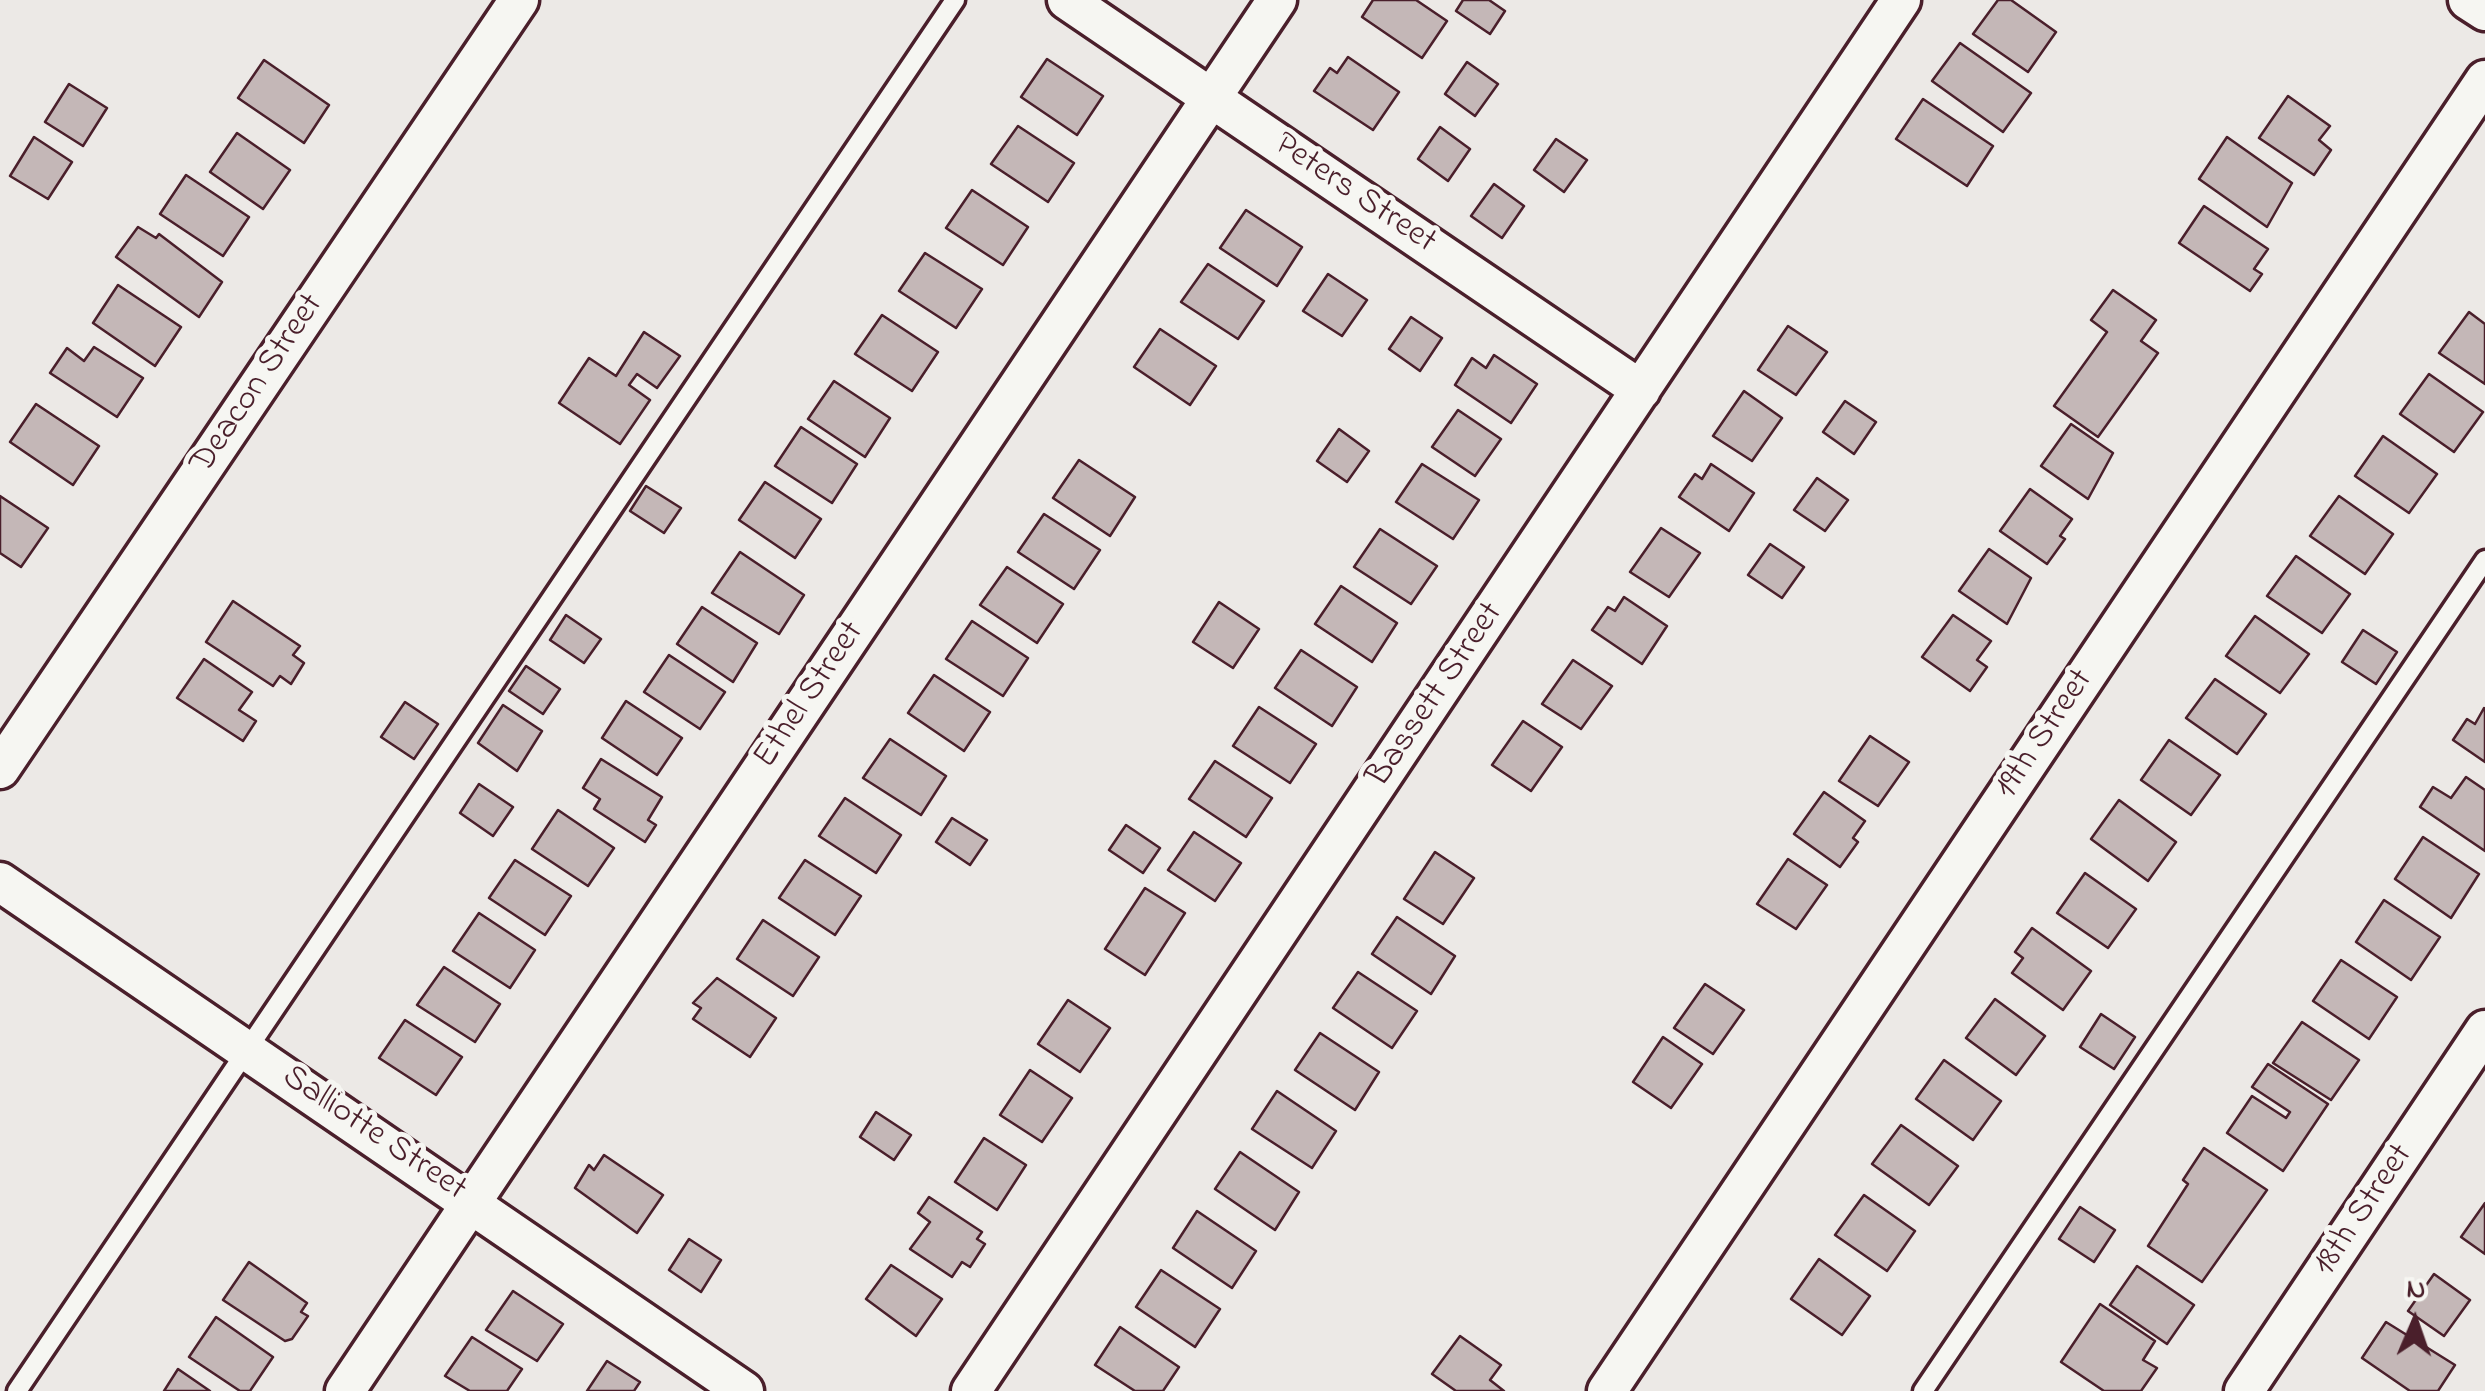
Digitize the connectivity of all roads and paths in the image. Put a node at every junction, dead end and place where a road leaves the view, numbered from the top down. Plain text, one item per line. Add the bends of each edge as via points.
1 (518, 0) edge
2 (955, 0) edge
3 (1067, 0) edge
4 (1277, 0) edge
5 (1902, 0) edge
6 (2468, 0) edge
7 (2485, 12) edge
8 (2485, 80) edge
9 (1211, 98) junction
10 (1641, 390) junction
11 (2485, 560) edge
12 (0, 769) edge
13 (0, 882) edge
14 (2485, 1030) edge
15 (244, 1048) junction
16 (472, 1202) junction
17 (16, 1391) edge
18 (345, 1391) edge
19 (744, 1391) edge
20 (971, 1391) edge
21 (1607, 1391) edge
22 (1923, 1391) edge
23 (2244, 1391) edge

1 - 12 street, Deacon Street
2 - 15 lane
3 - 9 street, Peters Street
4 - 9 street, Ethel Street
5 - 10 street, Bassett Street
6 - 7 street
8 - 21 street, 19th Street
9 - 10 street, Peters Street
9 - 16 street, Ethel Street
10 - 20 street, Bassett Street
11 - 22 lane
13 - 15 street, Salliotte Street
14 - 23 street, 18th Street
15 - 16 street, Salliotte Street
15 - 17 lane
16 - 18 street, Ethel Street
16 - 19 street, Salliotte Street

